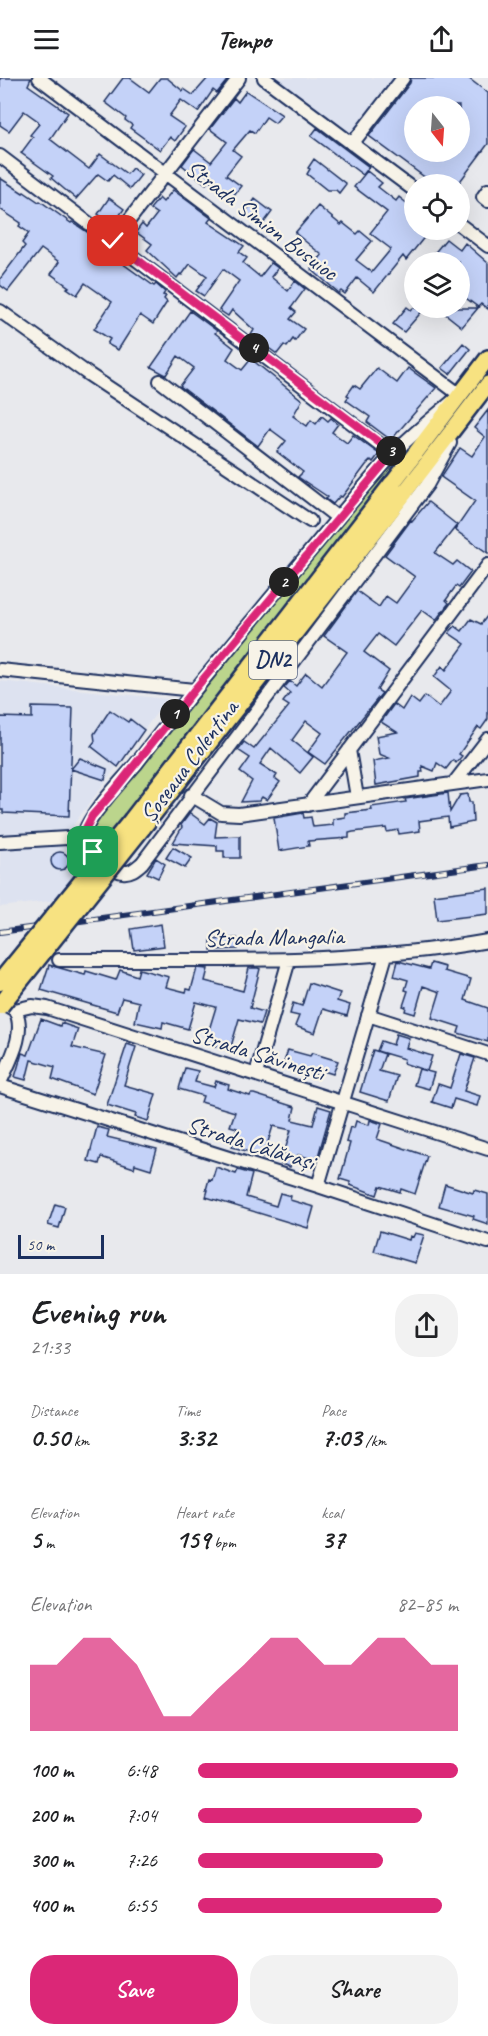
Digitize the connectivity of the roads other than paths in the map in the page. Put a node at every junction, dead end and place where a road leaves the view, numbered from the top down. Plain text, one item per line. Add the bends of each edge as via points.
1 (39, 78) edge
2 (239, 78) edge
3 (264, 78) edge
4 (403, 78) edge
5 (352, 144) junction
6 (0, 156) edge
7 (165, 173) junction
8 (404, 183) edge
9 (488, 190) edge
10 (488, 201) edge
11 (470, 232) edge
12 (113, 241) junction
13 (488, 246) edge
14 (0, 311) edge
15 (488, 358) edge
16 (160, 381) dead end
17 (488, 384) edge
18 (460, 395) junction
19 (466, 412) junction
20 (393, 453) junction
21 (407, 465) junction
22 (398, 488) junction
23 (338, 518) junction
24 (310, 520) dead end
25 (488, 565) edge
26 (0, 670) edge
27 (194, 690) junction
28 (488, 740) edge
29 (349, 750) junction
30 (488, 778) edge
31 (454, 783) junction
32 (191, 795) junction
33 (357, 796) junction
34 (308, 805) junction
35 (137, 824) junction
36 (84, 837) junction
37 (0, 842) edge
38 (488, 941) edge
39 (386, 955) junction
40 (60, 960) dead end
41 (289, 960) junction
42 (0, 982) edge
43 (5, 1006) edge
44 (368, 1015) junction
45 (488, 1054) edge
46 (256, 1074) junction
47 (0, 1085) edge
48 (343, 1102) junction
49 (488, 1149) edge
50 (318, 1186) junction
51 (488, 1242) edge

1 - 7 street, Strada Simion Busuioc
2 - 7 street
3 - 5 street
4 - 5 street
5 - 8 street
6 - 12 street
7 - 12 street
7 - 18 street, Strada Simion Busuioc
9 - 10 street via 483,197
11 - 13 street
12 - 20 street
14 - 24 street via 88,374
15 - 18 main road, Șoseaua Colentina / DN2
16 - 23 street
17 - 19 main road, Șoseaua Colentina / DN2
18 - 20 street, Șoseaua Colentina
18 - 21 main road, Șoseaua Colentina / DN2
19 - 22 main road, Șoseaua Colentina / DN2
19 - 32 street, Șoseaua Colentina via 427,484
20 - 21 street
20 - 23 street, Șoseaua Colentina
21 - 22 main road, Șoseaua Colentina / DN2
22 - 35 highway, DN2
23 - 27 street, Șoseaua Colentina
25 - 29 street
26 - 27 street
27 - 36 street, Șoseaua Colentina via 92,816
28 - 31 street
29 - 33 street
29 - 34 street
30 - 31 street
31 - 33 street
32 - 34 street via 212,809 230,814
32 - 36 street, Șoseaua Colentina via 131,872 117,871 89,848
33 - 34 street
35 - 42 highway, DN2, bridge
35 - 43 highway, DN2, bridge
36 - 37 street
38 - 39 street, Strada Mangalia
39 - 41 street, Strada Mangalia
39 - 44 street
40 - 41 street, Strada Mangalia
41 - 46 street
43 - 46 street, Strada Săvinești via 47,1008
43 - 47 street via 20,1023
44 - 45 street
44 - 48 street
46 - 48 street, Strada Săvinești
47 - 50 street, Strada Călărași
48 - 49 street, Strada Săvinești
48 - 50 street
50 - 51 street, Strada Călărași

